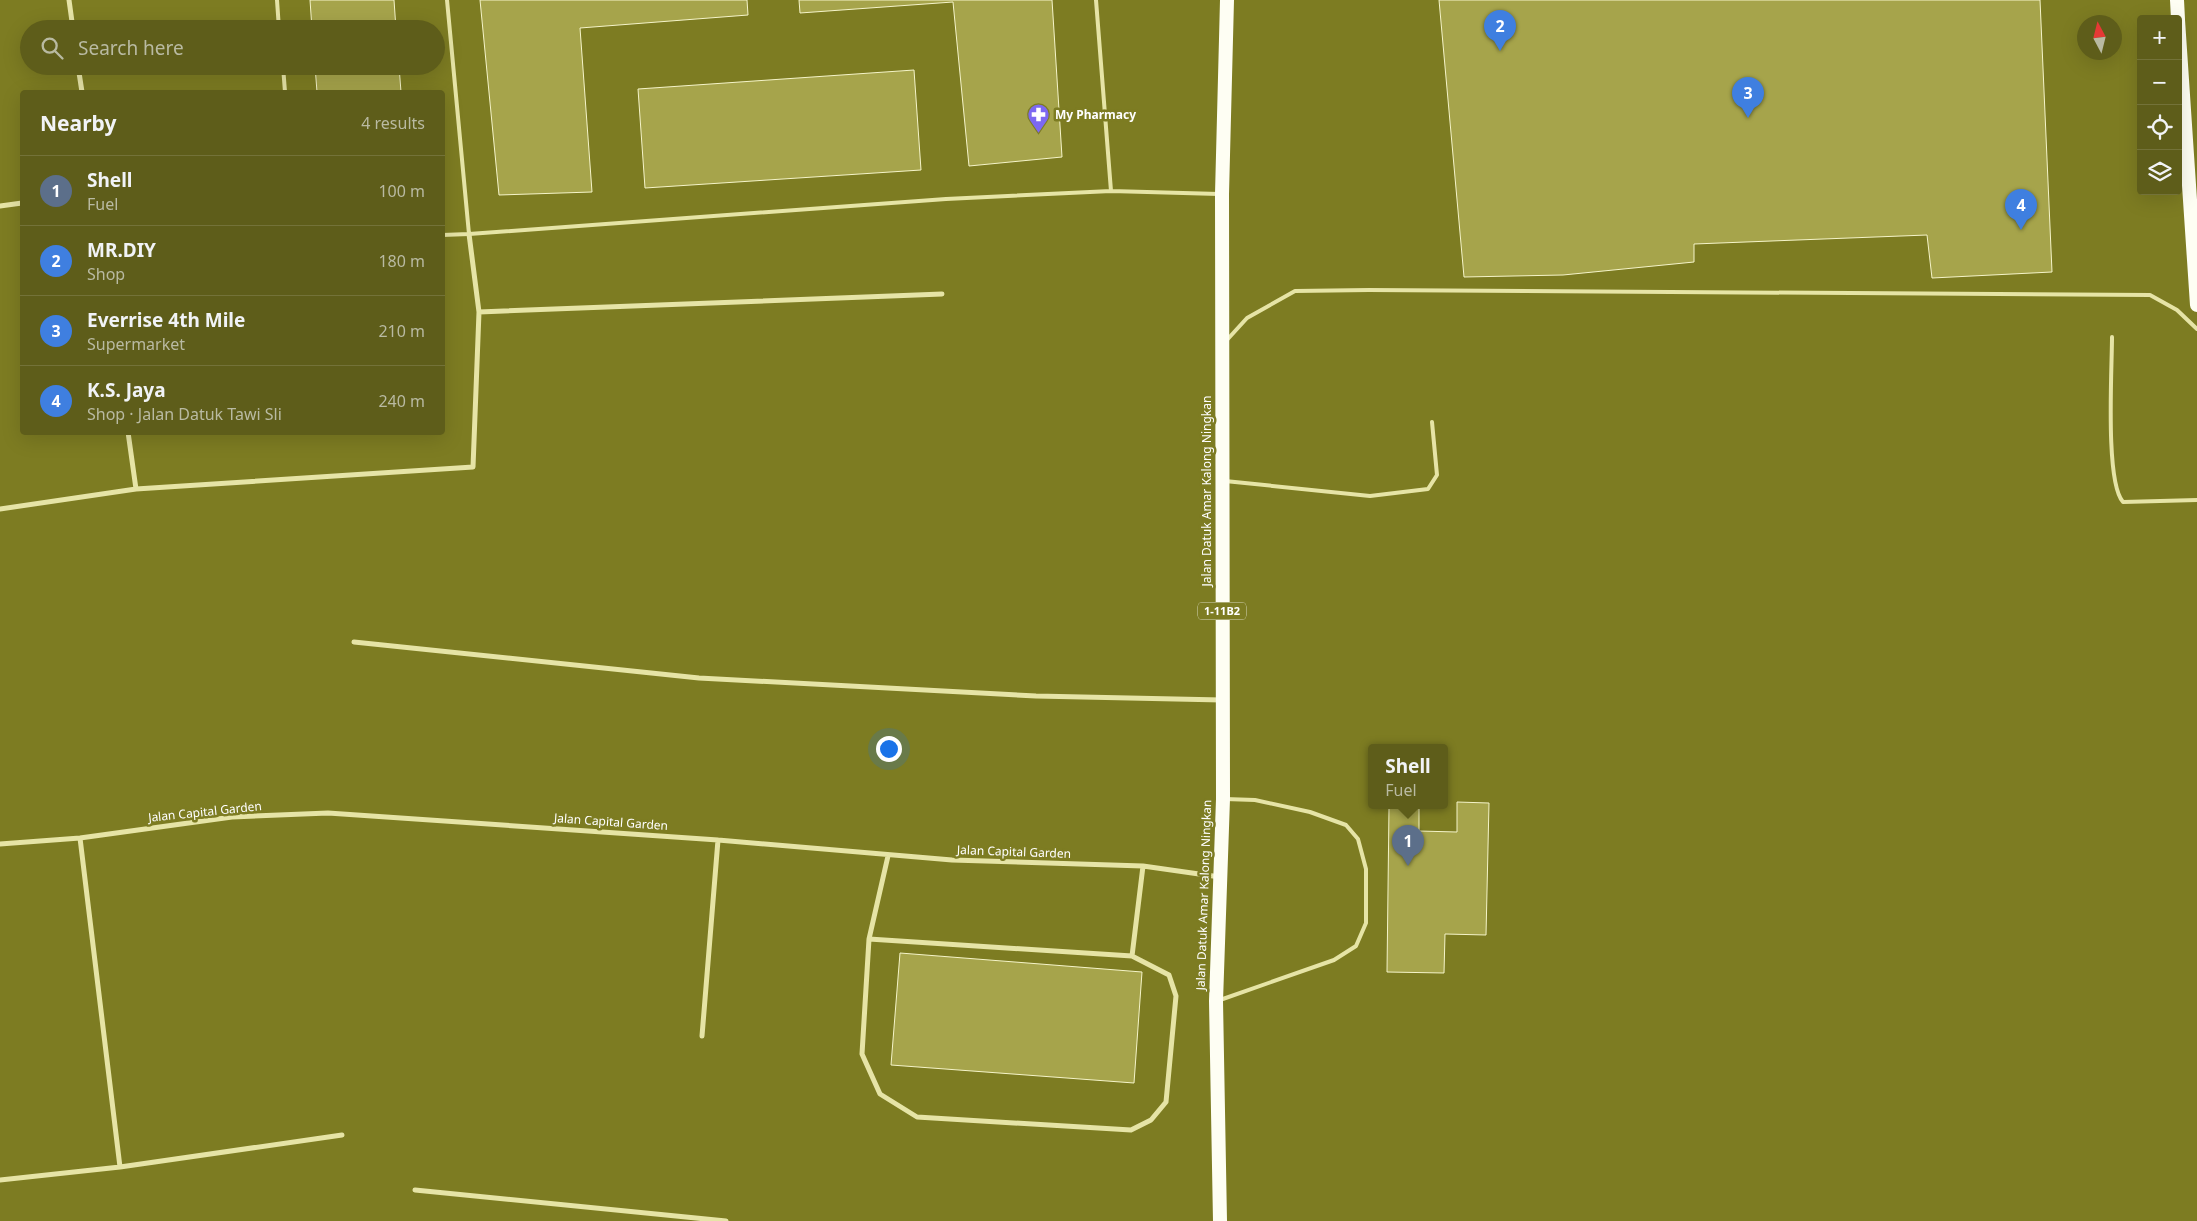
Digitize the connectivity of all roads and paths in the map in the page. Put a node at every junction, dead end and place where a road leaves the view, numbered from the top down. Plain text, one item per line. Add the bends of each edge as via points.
1 (69, 0) edge
2 (277, 0) edge
3 (447, 0) edge
4 (1096, 0) edge
5 (1227, 0) edge
6 (2177, 0) edge
7 (2178, 15) edge
8 (72, 20) edge
9 (278, 20) edge
10 (2181, 60) edge
11 (79, 75) edge
12 (284, 75) edge
13 (82, 90) edge
14 (285, 90) edge
15 (1111, 191) junction
16 (1222, 194) junction
17 (20, 203) edge
18 (0, 206) edge
19 (2194, 217) edge
20 (469, 234) junction
21 (445, 236) edge
22 (942, 294) dead end
23 (2197, 305) edge
24 (479, 312) junction
25 (2197, 329) edge
26 (2112, 338) dead end
27 (1223, 344) junction
28 (1432, 422) dead end
29 (128, 435) edge
30 (1220, 480) junction
31 (136, 489) junction
32 (2197, 500) edge
33 (0, 509) edge
34 (354, 642) dead end
35 (1223, 700) junction
36 (1223, 799) junction
37 (80, 838) junction
38 (718, 840) junction
39 (0, 844) edge
40 (888, 856) junction
41 (1143, 866) junction
42 (1220, 877) junction
43 (869, 939) junction
44 (1132, 956) junction
45 (1216, 1001) junction
46 (702, 1036) dead end
47 (342, 1136) dead end
48 (120, 1167) junction
49 (0, 1180) edge
50 (415, 1190) dead end
51 (726, 1221) edge
52 (1220, 1221) edge

1 - 8 street
2 - 9 lane
3 - 20 lane
4 - 15 lane
5 - 16 highway, Jalan Datuk Amar Kalong Ningkan / 1-11B2
6 - 7 highway
10 - 19 highway
11 - 13 street
12 - 14 lane
15 - 16 lane
15 - 20 lane via 936,200
16 - 27 highway, Jalan Datuk Amar Kalong Ningkan / 1-11B2
17 - 18 street
19 - 23 highway
20 - 21 lane
20 - 24 street
22 - 24 street
24 - 31 street via 473,467
25 - 27 lane via 2177,310 2150,294 1295,291 1247,318
26 - 32 lane via 2113,468 2117,495 2123,502 2136,503
27 - 30 highway, Jalan Datuk Amar Kalong Ningkan / 1-11B2
28 - 30 lane via 1437,475 1428,489 1370,496
29 - 31 street
30 - 35 highway, Jalan Datuk Amar Kalong Ningkan / 1-11B2
31 - 33 street
34 - 35 street via 699,678 1036,696
35 - 36 highway, Jalan Datuk Amar Kalong Ningkan / 1-11B2
36 - 42 highway, Jalan Datuk Amar Kalong Ningkan / 1-11B2
36 - 45 lane via 1255,800 1310,812 1346,825 1358,839 1366,869 1366,923 1356,946 1334,960
37 - 38 street, Jalan Capital Garden via 232,817 328,813
37 - 39 street, Jalan Capital Garden
37 - 48 street
38 - 40 street, Jalan Capital Garden
38 - 46 street
40 - 41 street, Jalan Capital Garden
40 - 43 street
41 - 42 street, Jalan Capital Garden
41 - 44 street
42 - 45 highway, Jalan Datuk Amar Kalong Ningkan / 1-11B2
43 - 44 street
43 - 44 street via 862,1054 880,1094 917,1117 1131,1130 1151,1120 1166,1102 1176,996 1169,975
45 - 52 highway, Jalan Datuk Amar Kalong Ningkan / 1-11B2
47 - 48 street
48 - 49 street
50 - 51 street

